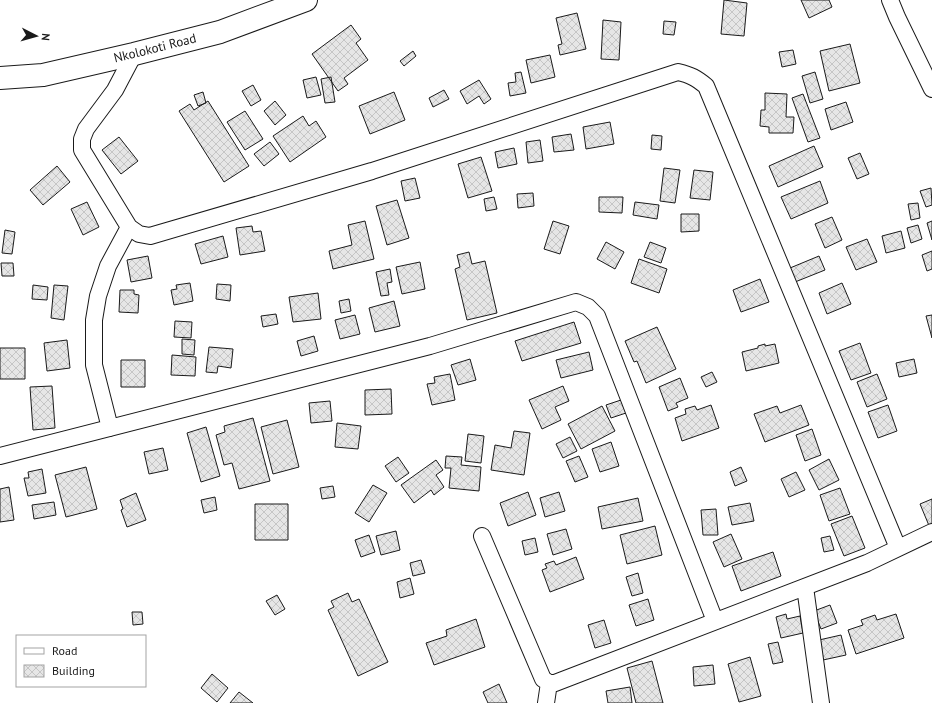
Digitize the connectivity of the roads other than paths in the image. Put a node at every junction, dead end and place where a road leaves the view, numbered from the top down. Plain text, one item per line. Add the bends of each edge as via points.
1 (306, 0) edge
2 (890, 0) edge
3 (134, 54) junction
4 (0, 78) edge
5 (932, 89) edge
6 (129, 227) junction
7 (110, 428) junction
8 (0, 456) edge
9 (932, 532) edge
10 (482, 536) dead end
11 (898, 548) junction
12 (806, 587) junction
13 (715, 621) junction
14 (549, 683) junction
15 (546, 703) edge
16 (821, 703) edge

1 - 3 main road, Nkolokoti Road via 220,32
2 - 5 street
3 - 4 main road, Nkolokoti Road via 43,75
3 - 6 street via 115,90 86,128 82,139 82,150
6 - 7 street via 108,266 98,296 94,320 94,365
6 - 11 street via 139,234 150,236 372,171 678,72 690,74 706,86
7 - 8 street
7 - 13 street via 430,346 576,302 588,307 597,316
9 - 11 street
10 - 14 street via 543,679
11 - 12 street
12 - 13 street
12 - 16 street
13 - 14 street via 555,683
14 - 15 street

